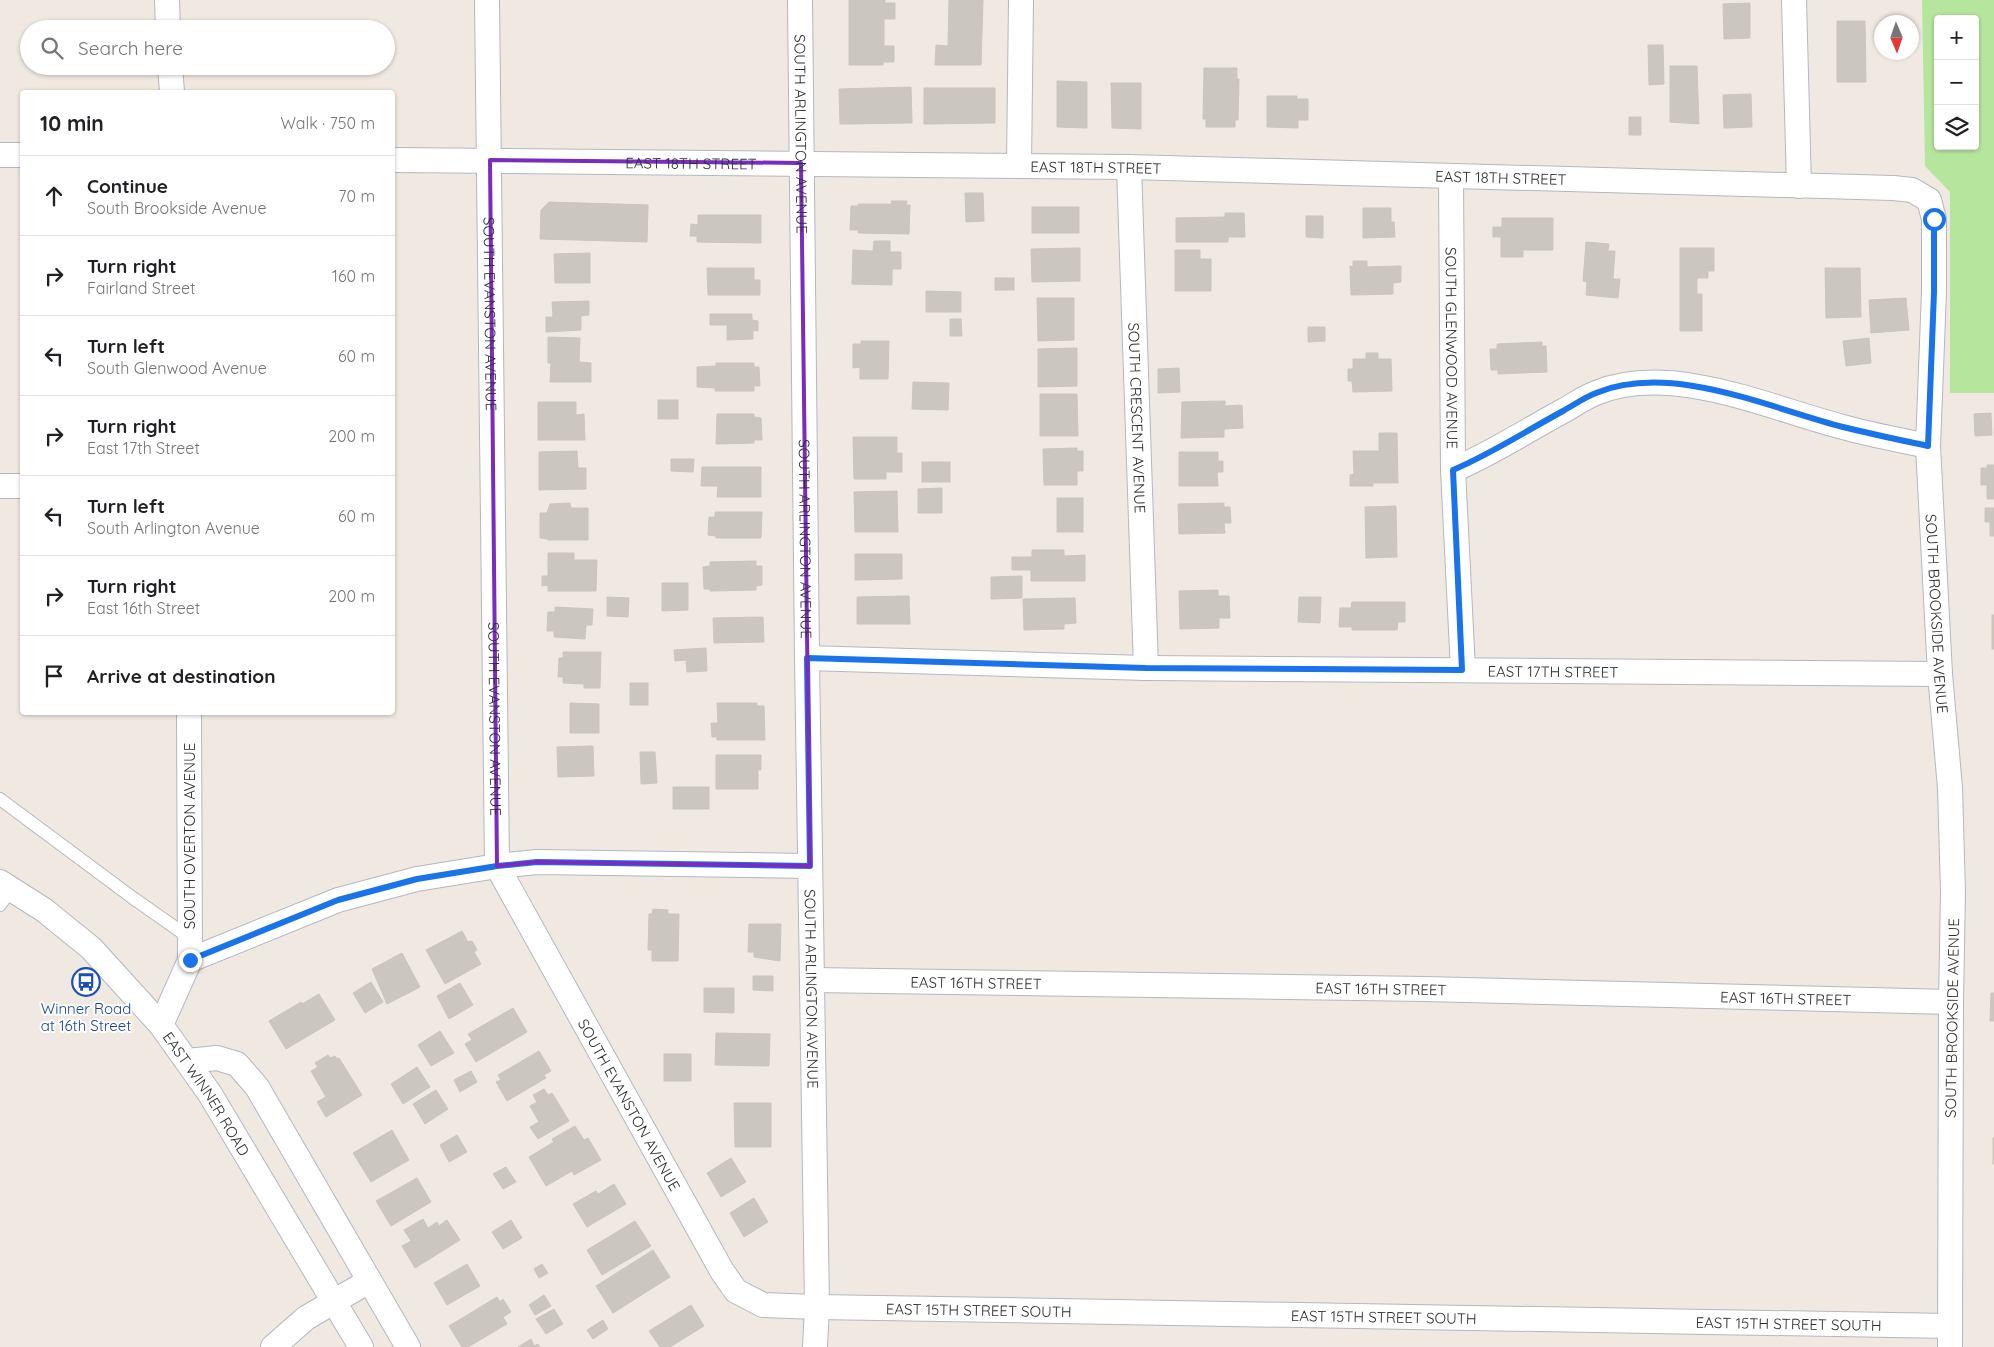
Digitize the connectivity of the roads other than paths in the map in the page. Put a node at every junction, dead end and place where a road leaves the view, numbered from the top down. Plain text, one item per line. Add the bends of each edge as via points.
1 (167, 0) edge
2 (488, 0) edge
3 (800, 0) edge
4 (1021, 0) edge
5 (1794, 0) edge
6 (168, 20) edge
7 (171, 75) edge
8 (172, 90) edge
9 (0, 155) edge
10 (20, 155) edge
11 (395, 160) edge
12 (490, 160) junction
13 (801, 163) junction
14 (1019, 166) junction
15 (1129, 167) junction
16 (1451, 177) junction
17 (1799, 186) junction
18 (1928, 446) junction
19 (1453, 470) junction
20 (0, 486) edge
21 (20, 486) edge
22 (807, 658) junction
23 (1146, 668) junction
24 (1462, 670) junction
25 (1940, 674) junction
26 (189, 715) edge
27 (0, 799) edge
28 (497, 866) junction
29 (810, 866) junction
30 (4, 892) edge
31 (190, 949) junction
32 (812, 980) junction
33 (1951, 1002) junction
34 (160, 1025) junction
35 (187, 1061) junction
36 (370, 1281) junction
37 (334, 1301) junction
38 (817, 1307) junction
39 (1950, 1337) edge
40 (273, 1347) edge
41 (361, 1347) edge
42 (408, 1347) edge
43 (815, 1347) edge

1 - 6 street
2 - 12 street, SOUTH EVANSTON AVENUE
3 - 13 street, SOUTH ARLINGTON AVENUE
4 - 14 street
5 - 17 street
7 - 8 street
9 - 10 street
11 - 12 street, EAST 18TH STREET
12 - 13 street, EAST 18TH STREET
12 - 28 street, SOUTH EVANSTON AVENUE
13 - 14 street, EAST 18TH STREET
13 - 22 street, SOUTH ARLINGTON AVENUE
14 - 15 street, EAST 18TH STREET
15 - 16 street, EAST 18TH STREET
15 - 23 street, SOUTH CRESCENT AVENUE
16 - 17 street, EAST 18TH STREET
16 - 19 street, SOUTH GLENWOOD AVENUE
17 - 18 street, SOUTH BROOKSIDE AVENUE via 1912,190 1929,200 1934,219 1934,292
18 - 19 street via 1843,427 1700,387 1665,382 1631,384 1596,392 1477,460
18 - 25 street, SOUTH BROOKSIDE AVENUE
19 - 24 street, SOUTH GLENWOOD AVENUE
20 - 21 street
22 - 23 street, EAST 17TH STREET
22 - 29 street, SOUTH ARLINGTON AVENUE
23 - 24 street, EAST 17TH STREET
24 - 25 street, EAST 17TH STREET
25 - 33 street, SOUTH BROOKSIDE AVENUE via 1951,798 1954,892
26 - 31 street, SOUTH OVERTON AVENUE
27 - 31 lane via 133,898
28 - 29 street via 537,862
28 - 31 street via 417,879 338,900
28 - 38 street, SOUTH EVANSTON AVENUE via 736,1291 763,1305
29 - 32 street, SOUTH ARLINGTON AVENUE
30 - 34 street, EAST WINNER ROAD via 44,910 91,948
31 - 34 street
32 - 33 street, EAST 16TH STREET via 1426,989
32 - 38 street, SOUTH ARLINGTON AVENUE
33 - 39 street, SOUTH BROOKSIDE AVENUE
34 - 35 street, EAST WINNER ROAD
35 - 36 street via 217,1058 237,1064 252,1081
35 - 37 street, EAST WINNER ROAD
36 - 37 street
36 - 42 street
37 - 40 street via 306,1318
37 - 41 street, EAST WINNER ROAD
38 - 39 street, EAST 15TH STREET SOUTH
38 - 43 street, SOUTH ARLINGTON AVENUE

